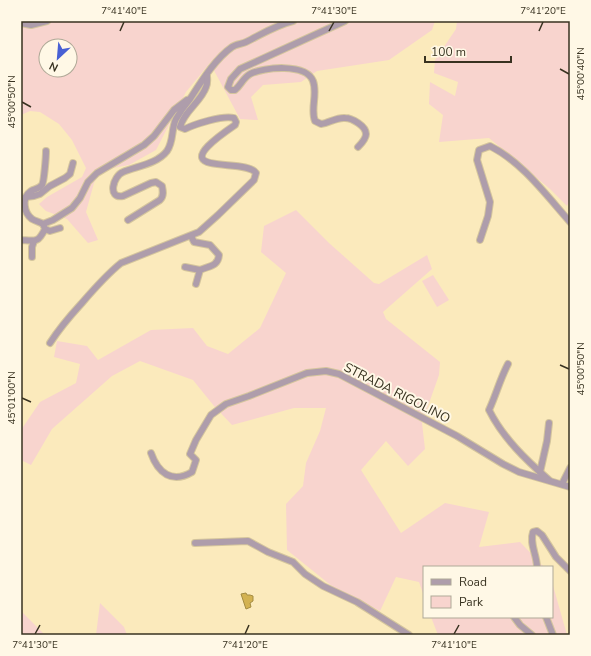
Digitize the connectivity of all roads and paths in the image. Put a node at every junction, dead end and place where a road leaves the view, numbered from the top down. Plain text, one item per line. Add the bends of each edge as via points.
1 (47, 21) edge
2 (294, 21) edge
3 (345, 21) edge
4 (21, 23) edge
5 (207, 75) junction
6 (192, 96) junction
7 (358, 147) dead end
8 (46, 151) dead end
9 (73, 163) dead end
10 (26, 197) junction
11 (128, 220) dead end
12 (570, 222) edge
13 (44, 226) junction
14 (60, 228) dead end
15 (191, 236) junction
16 (21, 240) edge
17 (480, 240) dead end
18 (34, 241) junction
19 (32, 257) dead end
20 (185, 267) dead end
21 (200, 270) junction
22 (196, 284) dead end
23 (50, 343) dead end
24 (508, 364) dead end
25 (549, 423) dead end
26 (151, 453) dead end
27 (570, 468) edge
28 (540, 472) junction
29 (551, 481) junction
30 (562, 484) junction
31 (570, 487) edge
32 (195, 543) dead end
33 (537, 566) edge
34 (570, 571) edge
35 (515, 618) edge
36 (546, 618) edge
37 (409, 635) edge
38 (532, 635) edge
39 (553, 635) edge

1 - 4 street via 31,25
2 - 5 street via 232,46
3 - 7 street via 245,66 234,74 228,87 235,90 246,76 265,70 289,69 305,72 314,84 315,121 321,124 344,117 353,120 366,133 366,138
5 - 6 street
5 - 15 street via 204,92 180,127 185,129 221,118 234,118 235,125 206,148 202,157 204,161 212,164 249,168 256,174 252,182 218,216
6 - 11 street via 175,120 173,136 166,151 152,161 121,172 115,179 113,192 119,197 152,183 156,182 162,186 160,200
6 - 13 street via 174,110 144,145 97,173 88,182 72,208
8 - 10 street via 42,185
9 - 10 street via 70,174 65,178 40,194
10 - 13 street via 26,212
12 - 17 street via 524,170 490,146 479,150 477,160 490,202
13 - 14 street via 50,231
13 - 18 street via 40,238
15 - 21 street via 194,242 210,245 219,255 215,265
15 - 23 street via 121,263 113,269
16 - 18 street
18 - 19 street
20 - 21 street
21 - 22 street
24 - 28 street via 489,410 516,448
25 - 28 street
26 - 29 street, STRADA RIGOLINO via 154,463 162,473 174,477 184,476 192,472 196,460 190,454 211,415 226,404 307,373 326,371 339,374 414,412 514,469
27 - 30 street
28 - 29 street
29 - 30 street, STRADA RIGOLINO
30 - 31 street, STRADA RIGOLINO
32 - 37 street via 248,541 293,562 323,586 357,602
33 - 34 street via 531,538 533,532 537,531
35 - 38 street
36 - 39 street

